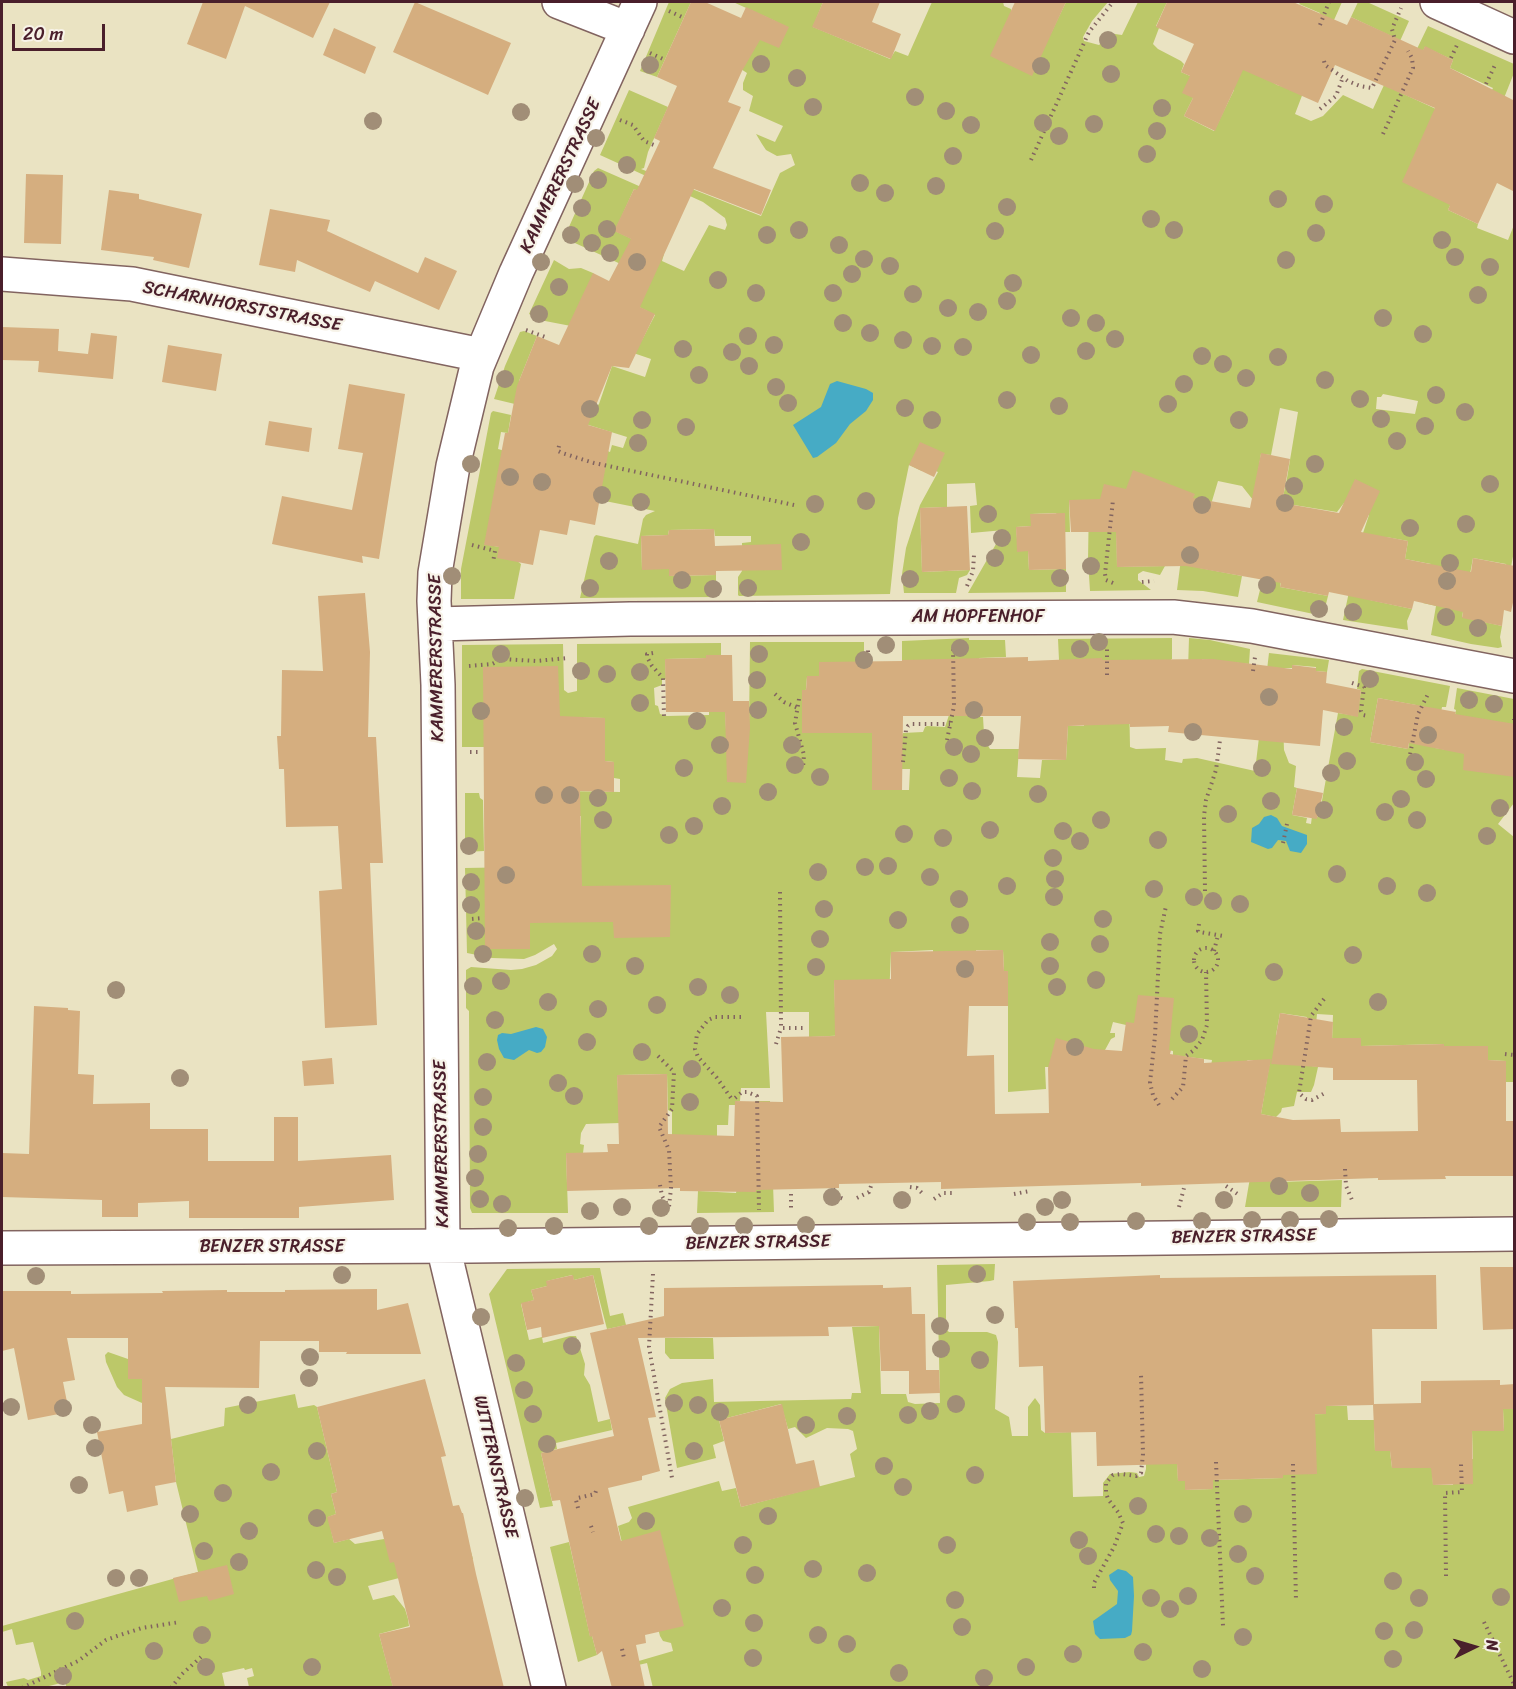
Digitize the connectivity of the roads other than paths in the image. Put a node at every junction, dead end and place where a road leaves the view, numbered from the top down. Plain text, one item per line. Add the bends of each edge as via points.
1 (559, 2) edge
2 (1437, 2) edge
3 (634, 15) edge
4 (1508, 45) edge
5 (2, 274) edge
6 (481, 355) junction
7 (436, 624) junction
8 (1515, 676) edge
9 (1515, 1234) edge
10 (444, 1246) junction
11 (2, 1248) edge
12 (549, 1688) edge

1 - 3 street
2 - 4 street
3 - 6 street, KAMMERERSTRASSE
5 - 6 street, SCHARNHORSTSTRASSE via 132,284
6 - 7 street, KAMMERERSTRASSE via 442,524 435,573
7 - 8 street, AM HOPFENHOF via 630,619 1173,617 1252,626
7 - 10 street, KAMMERERSTRASSE
9 - 10 street, BENZER STRASSE
10 - 11 street, BENZER STRASSE
10 - 12 street, WITTERNSTRASSE

